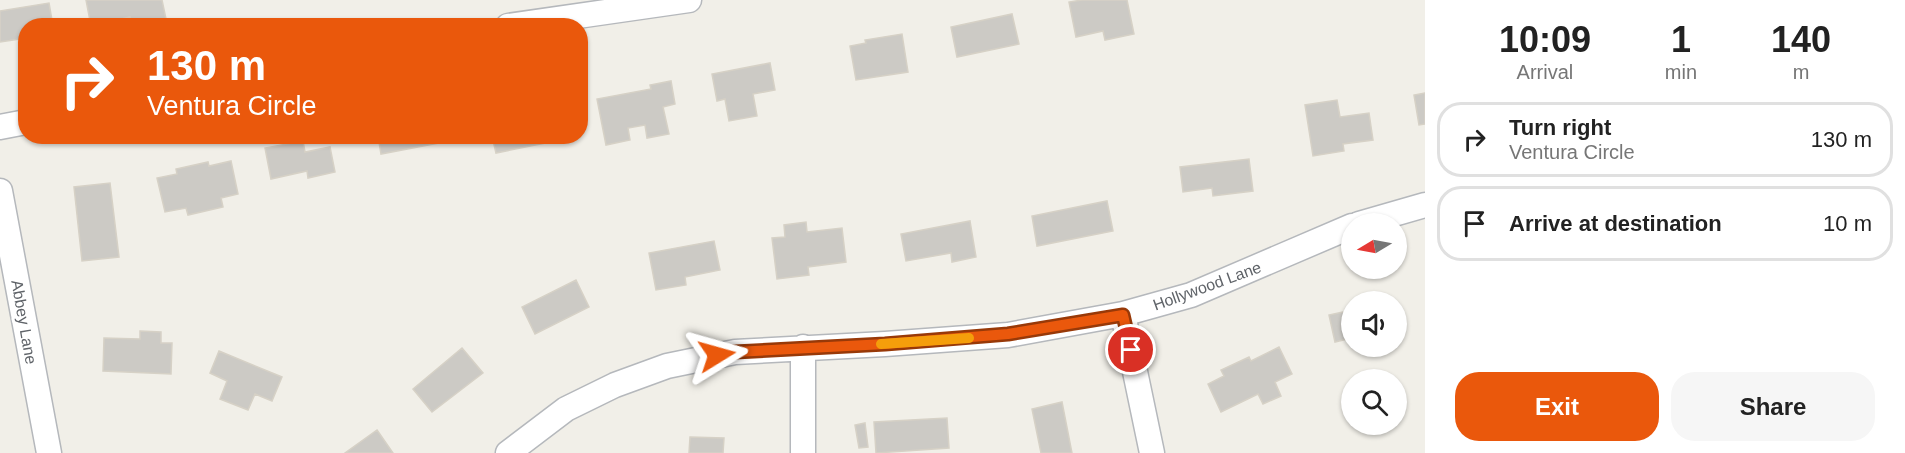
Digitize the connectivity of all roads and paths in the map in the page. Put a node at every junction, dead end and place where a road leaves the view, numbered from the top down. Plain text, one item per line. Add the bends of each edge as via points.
1 (688, 0) edge
2 (563, 18) edge
3 (18, 124) edge
4 (0, 127) edge
5 (0, 190) edge
6 (1425, 205) edge
7 (1397, 213) edge
8 (1341, 231) edge
9 (1123, 315) junction
10 (803, 347) junction
11 (49, 453) edge
12 (508, 453) edge
13 (803, 453) edge
14 (1152, 453) edge

1 - 2 street
3 - 4 street
5 - 11 street, Abbey Lane
6 - 7 street
8 - 9 street, Hollywood Lane via 1191,295
9 - 10 street, Hollywood Lane via 1008,334
9 - 14 street
10 - 12 street, Hollywood Lane via 735,352 667,366 566,409
10 - 13 street

